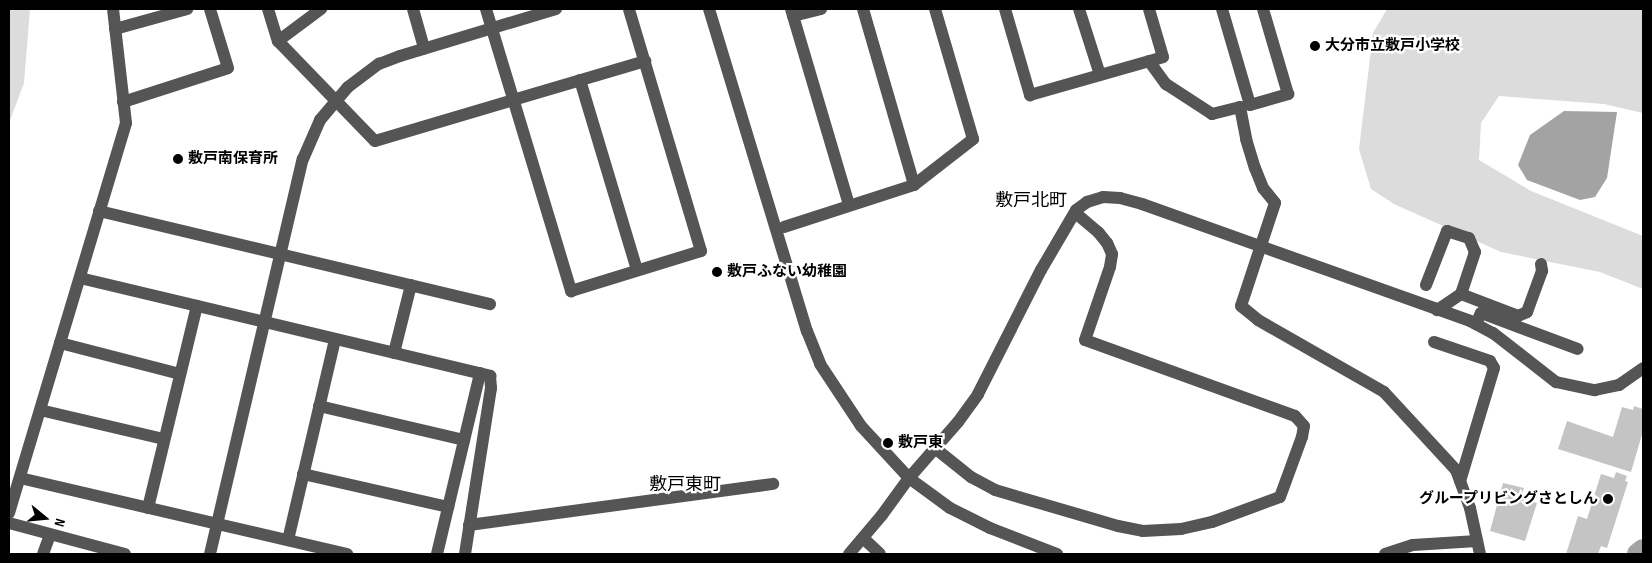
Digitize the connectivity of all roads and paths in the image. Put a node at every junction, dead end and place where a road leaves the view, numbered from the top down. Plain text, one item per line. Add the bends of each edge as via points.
1 (112, 9) edge
2 (188, 9) edge
3 (210, 9) edge
4 (268, 9) edge
5 (321, 9) edge
6 (413, 9) edge
7 (486, 9) edge
8 (556, 9) edge
9 (629, 9) edge
10 (709, 9) edge
11 (821, 9) edge
12 (863, 9) edge
13 (934, 9) edge
14 (1005, 9) edge
15 (1079, 9) edge
16 (1149, 9) edge
17 (1222, 9) edge
18 (1263, 9) edge
19 (792, 12) edge
20 (115, 28) junction
21 (492, 28) junction
22 (278, 41) junction
23 (424, 48) junction
24 (644, 61) junction
25 (1149, 61) junction
26 (1100, 75) junction
27 (580, 80) junction
28 (336, 100) junction
29 (513, 100) junction
30 (123, 102) junction
31 (914, 185) junction
32 (849, 205) junction
33 (100, 211) junction
34 (1075, 212) junction
35 (784, 227) dead end
36 (1262, 246) junction
37 (280, 254) junction
38 (1542, 264) dead end
39 (637, 270) junction
40 (80, 278) junction
41 (1426, 285) dead end
42 (411, 286) junction
43 (1461, 294) junction
44 (490, 304) dead end
45 (197, 306) junction
46 (1437, 310) junction
47 (265, 322) junction
48 (1476, 324) junction
49 (335, 339) junction
50 (1434, 342) dead end
51 (60, 343) junction
52 (1578, 349) dead end
53 (394, 353) junction
54 (1643, 368) edge
55 (480, 373) junction
56 (180, 374) junction
57 (319, 406) junction
58 (40, 410) junction
59 (164, 439) junction
60 (464, 440) junction
61 (936, 449) junction
62 (303, 474) junction
63 (20, 478) junction
64 (909, 478) junction
65 (1460, 481) junction
66 (773, 484) dead end
67 (448, 507) junction
68 (148, 508) junction
69 (9, 513) edge
70 (9, 524) edge
71 (217, 524) junction
72 (469, 525) junction
73 (50, 535) junction
74 (863, 538) junction
75 (288, 540) junction
76 (1479, 549) edge
77 (43, 554) edge
78 (125, 554) edge
79 (210, 554) edge
80 (347, 554) edge
81 (437, 554) edge
82 (465, 554) edge
83 (848, 554) edge
84 (880, 554) edge
85 (1056, 554) edge
86 (1385, 554) edge

1 - 20 street
2 - 20 street
3 - 30 street via 228,68
4 - 22 street
5 - 22 street
6 - 23 street
7 - 21 street
8 - 21 street
9 - 24 street
10 - 64 street via 804,322 820,364 861,426
11 - 19 street
12 - 31 street
13 - 31 street via 973,139
14 - 26 street via 1030,95
15 - 26 street
16 - 25 street via 1164,57
17 - 18 street via 1250,105 1288,94
19 - 32 street
20 - 30 street
21 - 23 street
21 - 29 street
22 - 28 street
23 - 28 street via 379,64
24 - 27 street
24 - 39 street via 701,251
25 - 26 street
25 - 36 street via 1166,84 1212,114 1240,107 1246,138 1263,188 1275,203
27 - 29 street
27 - 39 street
28 - 29 street via 376,141
28 - 37 street via 320,120 308,146
29 - 39 street via 570,291
30 - 33 street via 126,123
31 - 32 street
32 - 35 street
33 - 37 street
33 - 40 street
34 - 36 street via 1087,202 1103,197 1120,198
34 - 61 street via 1041,270 978,394
34 - 61 street via 1098,232 1112,254 1085,340 1295,416 1304,426 1280,497 1212,522 1181,529 1143,531 995,490 971,477
36 - 46 street
36 - 65 street via 1240,306 1258,320 1384,392 1456,470
37 - 42 street
37 - 47 street
38 - 43 street via 1526,312 1518,316
40 - 45 street
40 - 51 street
41 - 43 street via 1447,231 1468,238 1475,252
42 - 44 street
42 - 53 street
43 - 46 street
45 - 47 street
45 - 56 street
46 - 48 street
47 - 49 street
47 - 71 street
48 - 52 street via 1481,313
48 - 54 street via 1556,382 1574,387 1595,390 1619,384
49 - 53 street
49 - 57 street
50 - 65 street via 1490,361 1494,368
51 - 56 street
51 - 58 street
53 - 55 street
55 - 60 street
55 - 72 street via 490,376 491,388
56 - 59 street
57 - 60 street
57 - 62 street
58 - 59 street
58 - 63 street
59 - 68 street
60 - 67 street
61 - 64 street
62 - 67 street
62 - 75 street
63 - 68 street
63 - 69 street
64 - 74 street
64 - 85 street via 950,508
65 - 76 street
66 - 72 street
67 - 81 street
68 - 71 street
70 - 73 street
71 - 75 street
71 - 79 street
72 - 82 street
73 - 77 street
73 - 78 street
74 - 83 street
74 - 84 street
75 - 80 street
76 - 86 street via 1413,545

